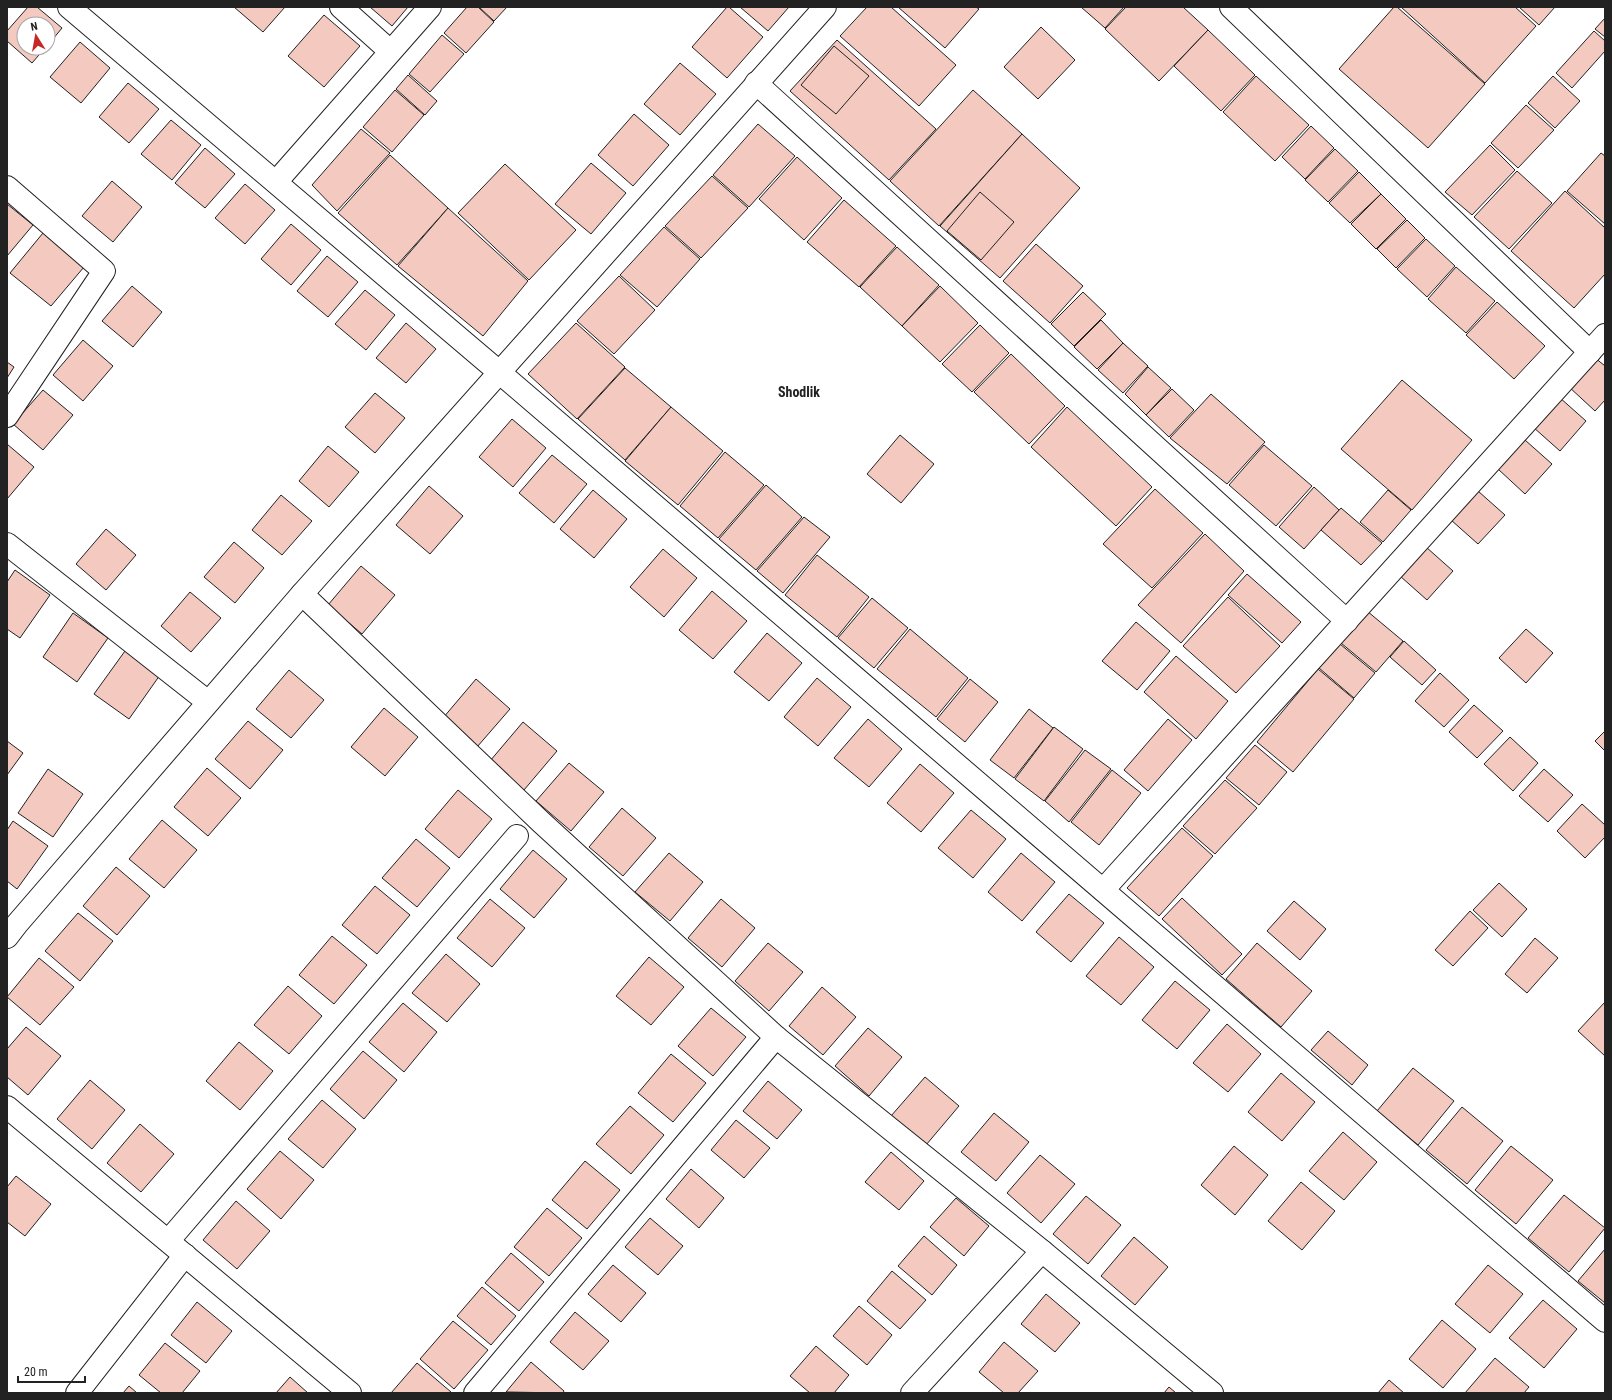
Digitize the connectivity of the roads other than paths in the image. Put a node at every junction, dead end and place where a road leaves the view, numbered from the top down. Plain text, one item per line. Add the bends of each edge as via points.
1 (69, 7) edge
2 (341, 7) edge
3 (430, 7) edge
4 (825, 7) edge
5 (1231, 7) edge
6 (390, 51) junction
7 (756, 83) junction
8 (276, 182) junction
9 (7, 187) edge
10 (1605, 335) edge
11 (1590, 352) junction
12 (499, 372) junction
13 (7, 416) edge
14 (7, 544) edge
15 (302, 594) junction
16 (1347, 621) junction
17 (208, 702) junction
18 (517, 836) dead end
19 (1103, 890) junction
20 (7, 937) edge
21 (776, 1037) junction
22 (7, 1107) edge
23 (169, 1240) junction
24 (1042, 1251) junction
25 (184, 1254) junction
26 (1605, 1321) edge
27 (77, 1393) edge
28 (350, 1393) edge
29 (475, 1393) edge
30 (912, 1393) edge
31 (1212, 1393) edge

1 - 8 street
2 - 6 street
3 - 6 street
4 - 7 street
5 - 11 street
6 - 8 street
7 - 12 street
7 - 16 street
8 - 12 street
9 - 13 street via 104,271
10 - 11 street
11 - 16 street
12 - 15 street
12 - 19 street
14 - 17 street
15 - 17 street
15 - 21 street via 542,822
16 - 19 street
17 - 20 street
18 - 23 street
19 - 26 street
21 - 24 street
21 - 29 street
22 - 23 street
23 - 25 street
24 - 30 street
24 - 31 street
25 - 27 street
25 - 28 street

